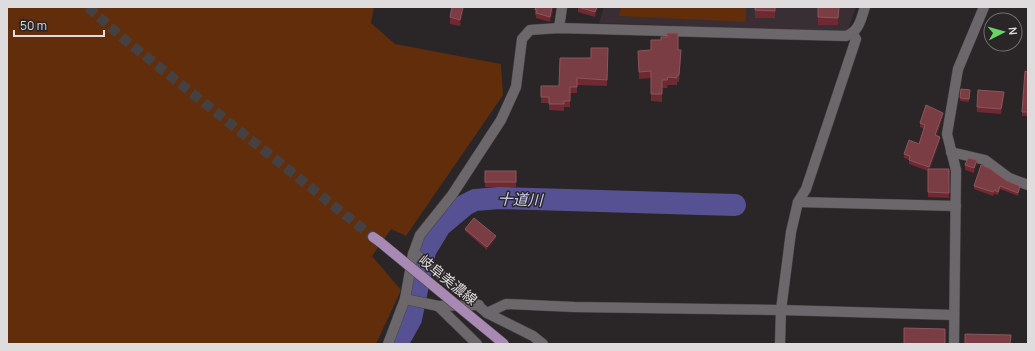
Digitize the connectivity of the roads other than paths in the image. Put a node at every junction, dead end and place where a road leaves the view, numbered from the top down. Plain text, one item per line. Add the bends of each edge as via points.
1 (562, 7) edge
2 (865, 7) edge
3 (984, 7) edge
4 (559, 28) junction
5 (853, 34) junction
6 (951, 152) junction
7 (1028, 185) edge
8 (798, 202) junction
9 (956, 206) junction
10 (377, 239) tunnel mouth
11 (413, 254) junction
12 (411, 300) junction
13 (438, 306) junction
14 (479, 306) junction
15 (781, 310) junction
16 (487, 313) junction
17 (954, 315) junction
18 (488, 331) junction
19 (390, 343) edge
20 (477, 344) edge
21 (504, 344) edge
22 (510, 344) edge
23 (543, 344) edge
24 (780, 344) edge
25 (954, 344) edge

1 - 4 street
2 - 5 street
3 - 6 street via 958,69 947,134
4 - 5 street via 846,36
4 - 11 street via 530,30 522,39 516,87 501,120 452,195 420,236
5 - 8 street via 856,39 806,189
6 - 7 street via 985,160 1009,178
6 - 9 street via 956,170
8 - 9 street
8 - 15 street via 791,232
9 - 17 street
10 - 18 main road, 岐阜美濃線, bridge
11 - 12 street
11 - 14 street
12 - 13 street
12 - 19 street
13 - 14 street
13 - 20 street
14 - 16 street
15 - 16 street via 506,304
15 - 17 street
15 - 24 street
16 - 23 street via 533,336
17 - 25 street
18 - 21 main road, 岐阜美濃線, bridge
18 - 22 main road, bridge

